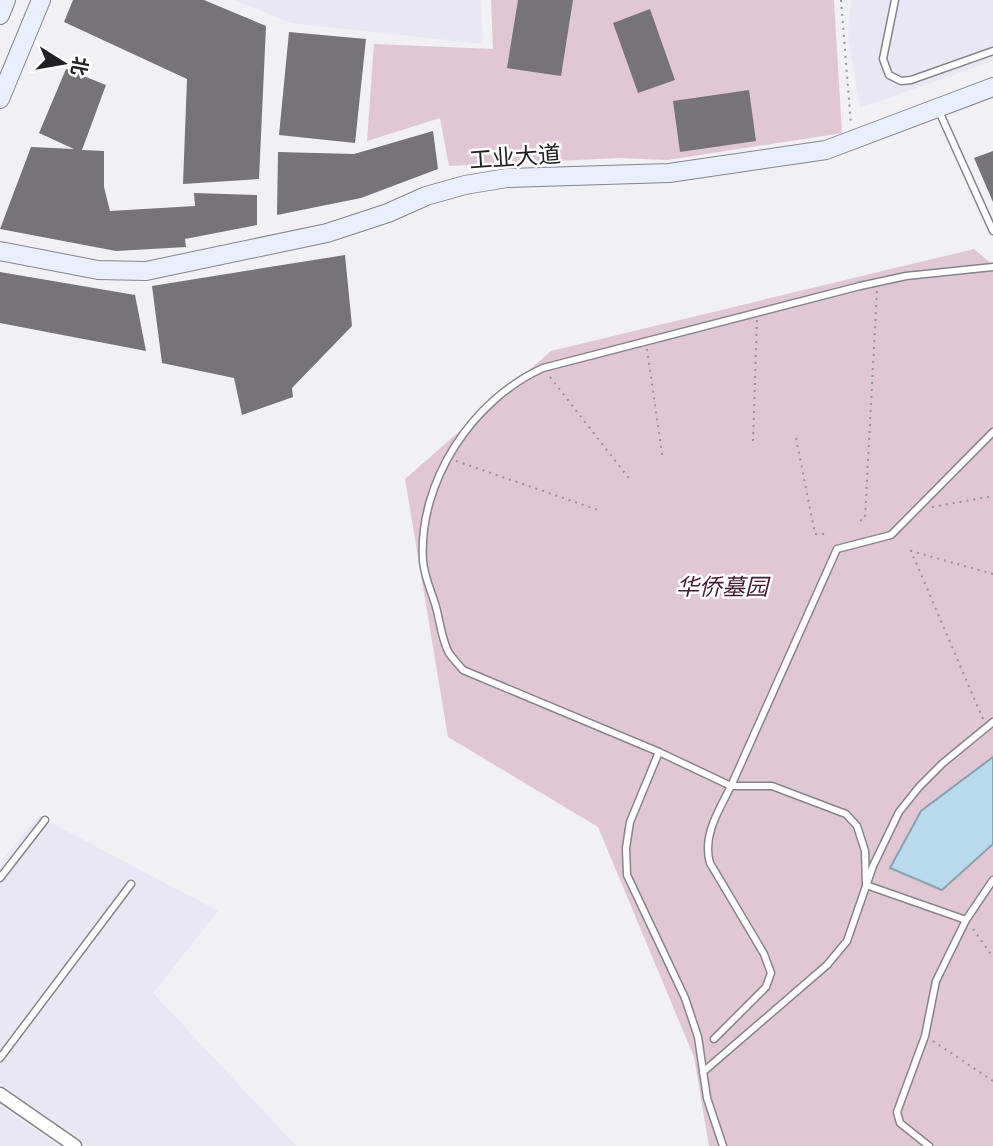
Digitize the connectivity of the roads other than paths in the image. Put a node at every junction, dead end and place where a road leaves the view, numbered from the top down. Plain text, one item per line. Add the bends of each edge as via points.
1 (6, 0) edge
2 (41, 0) edge
3 (895, 0) edge
4 (0, 15) edge
5 (993, 51) edge
6 (993, 87) edge
7 (0, 99) edge
8 (937, 107) junction
9 (993, 231) edge
10 (0, 251) edge
11 (993, 267) edge
12 (993, 432) edge
13 (993, 722) edge
14 (659, 752) junction
15 (731, 786) junction
16 (45, 820) dead end
17 (0, 878) edge
18 (993, 880) edge
19 (131, 884) dead end
20 (866, 885) junction
21 (966, 920) junction
22 (714, 1039) dead end
23 (0, 1058) edge
24 (703, 1072) junction
25 (0, 1094) edge
26 (75, 1146) edge
27 (723, 1146) edge
28 (929, 1146) edge

1 - 4 street
2 - 7 street
3 - 5 lane via 883,59 889,75 911,80
6 - 8 street, 工业大道
8 - 9 lane
8 - 10 street, 工业大道 via 825,150 669,173 508,178 465,185 327,233 146,271 98,271
11 - 14 lane via 877,282 543,368 514,382 461,437 428,502 423,538 424,564 449,653 463,670
12 - 15 lane via 891,535 837,549
13 - 20 lane via 943,763 899,812
14 - 15 lane
14 - 24 lane via 629,822 627,875 685,998
15 - 20 lane via 772,786 846,814 858,826 865,851
15 - 22 lane via 713,821 706,850 771,973 766,987
16 - 17 lane
18 - 21 lane
19 - 23 lane
20 - 21 lane
20 - 24 lane via 847,941 827,965
21 - 28 lane via 936,981 925,1036 897,1112 900,1123
24 - 27 lane via 706,1098
25 - 26 street

